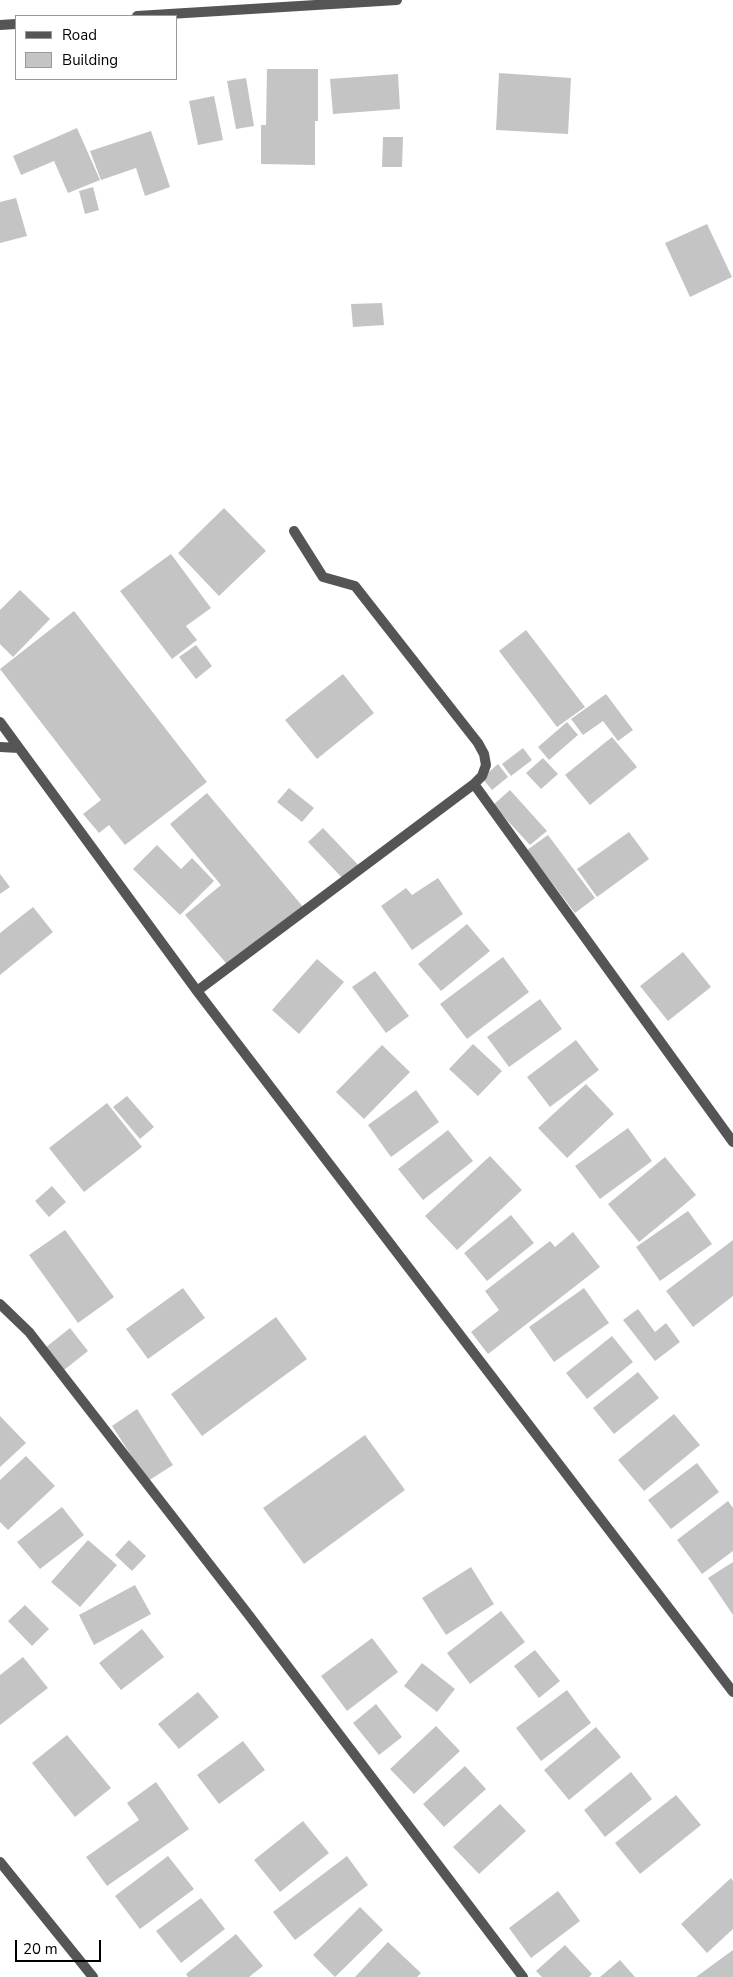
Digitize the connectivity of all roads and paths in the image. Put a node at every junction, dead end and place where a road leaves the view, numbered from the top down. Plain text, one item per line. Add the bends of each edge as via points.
1 (397, 0) edge
2 (153, 15) edge
3 (15, 24) edge
4 (0, 25) edge
5 (294, 531) dead end
6 (0, 722) edge
7 (0, 746) edge
8 (18, 748) junction
9 (474, 784) junction
10 (198, 991) junction
11 (733, 1142) edge
12 (0, 1304) edge
13 (733, 1692) edge
14 (0, 1862) edge
15 (93, 1977) edge
16 (523, 1977) edge

1 - 2 street
3 - 4 street
5 - 9 street via 323,577 355,586 478,744 486,765
6 - 8 street
7 - 8 street
8 - 10 street
9 - 10 street
9 - 11 street
10 - 13 street
12 - 16 street via 35,1340 248,1614
14 - 15 street

